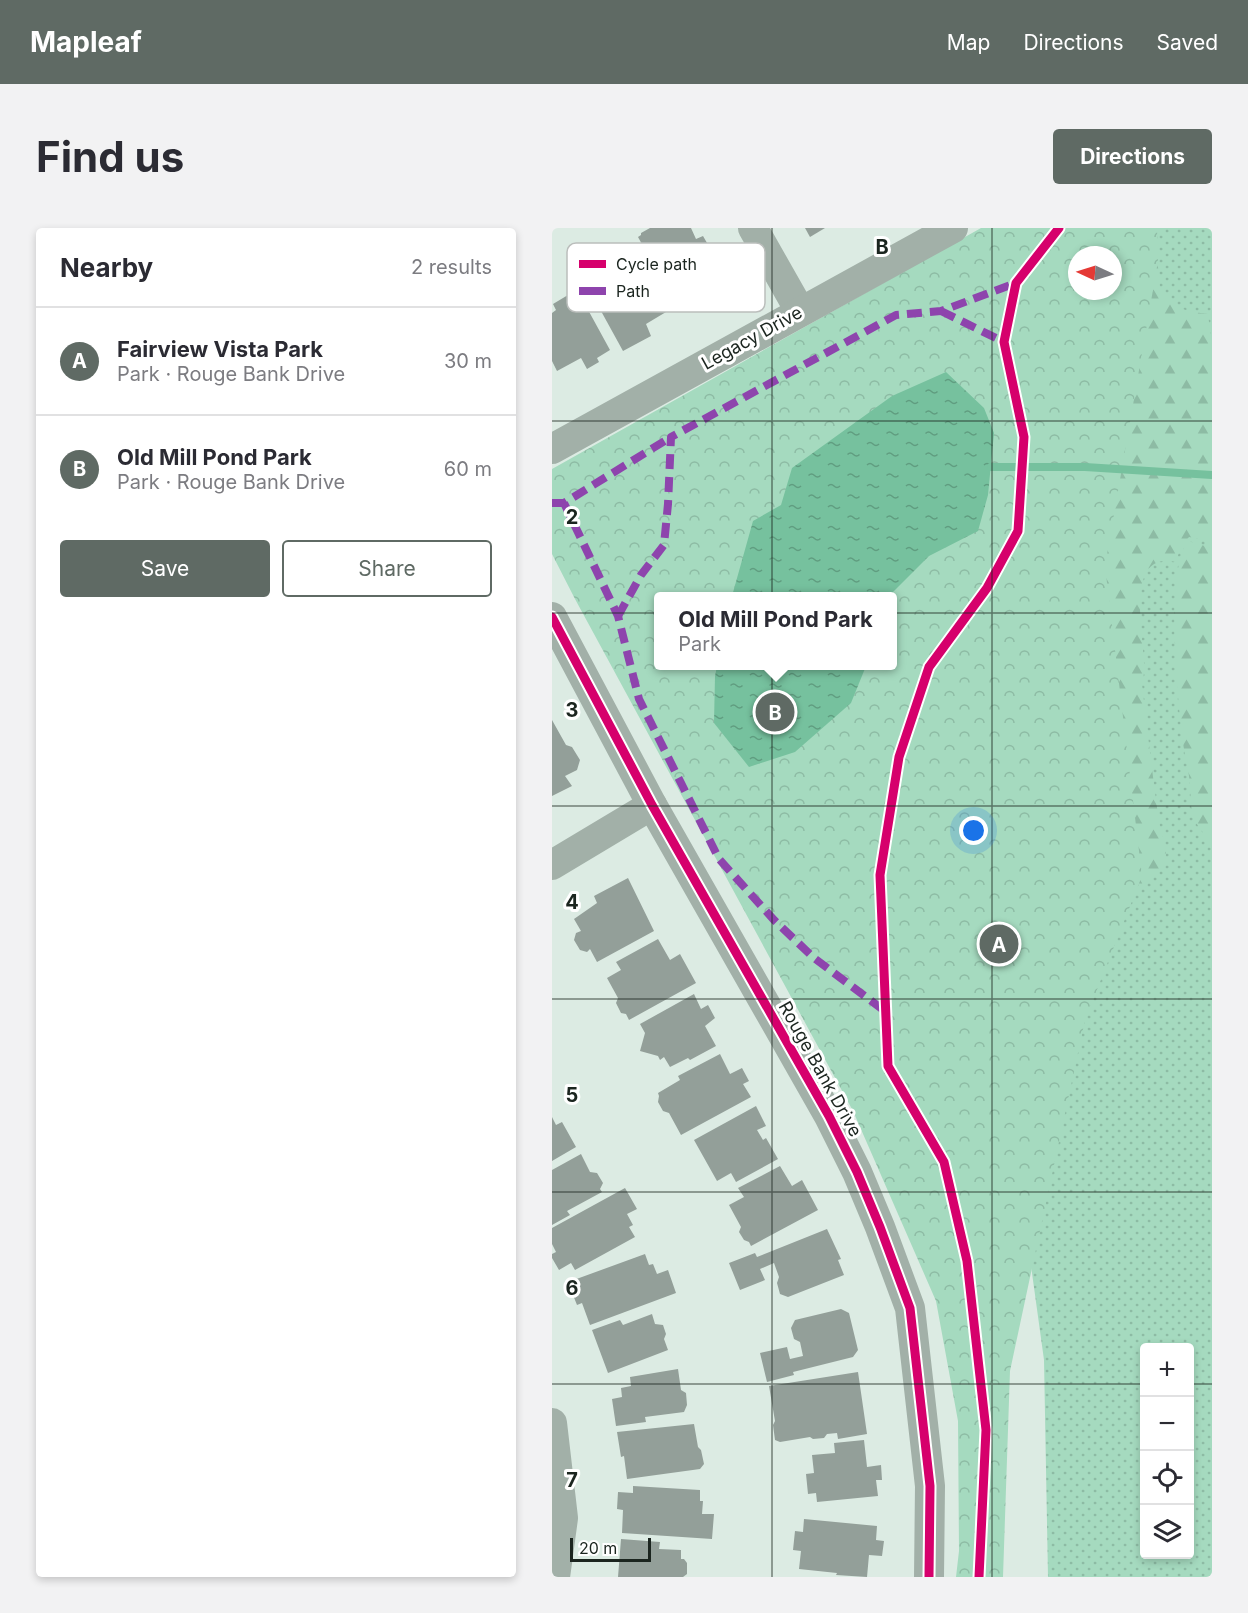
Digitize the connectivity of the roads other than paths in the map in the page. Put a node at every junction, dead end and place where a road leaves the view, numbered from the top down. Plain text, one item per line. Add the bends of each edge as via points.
1 (753, 228) edge
2 (953, 228) edge
3 (761, 243) edge
4 (765, 249) edge
5 (800, 311) junction
6 (552, 449) edge
7 (552, 618) edge
8 (652, 805) junction
9 (552, 864) edge
10 (552, 1423) edge
11 (555, 1577) edge
12 (929, 1577) edge

1 - 3 street
2 - 5 street, Legacy Drive
4 - 5 street
5 - 6 street, Legacy Drive
7 - 8 street, Rouge Bank Drive
8 - 9 street
8 - 12 street, Rouge Bank Drive via 829,1116 866,1194 910,1308 930,1486
10 - 11 street via 563,1518

